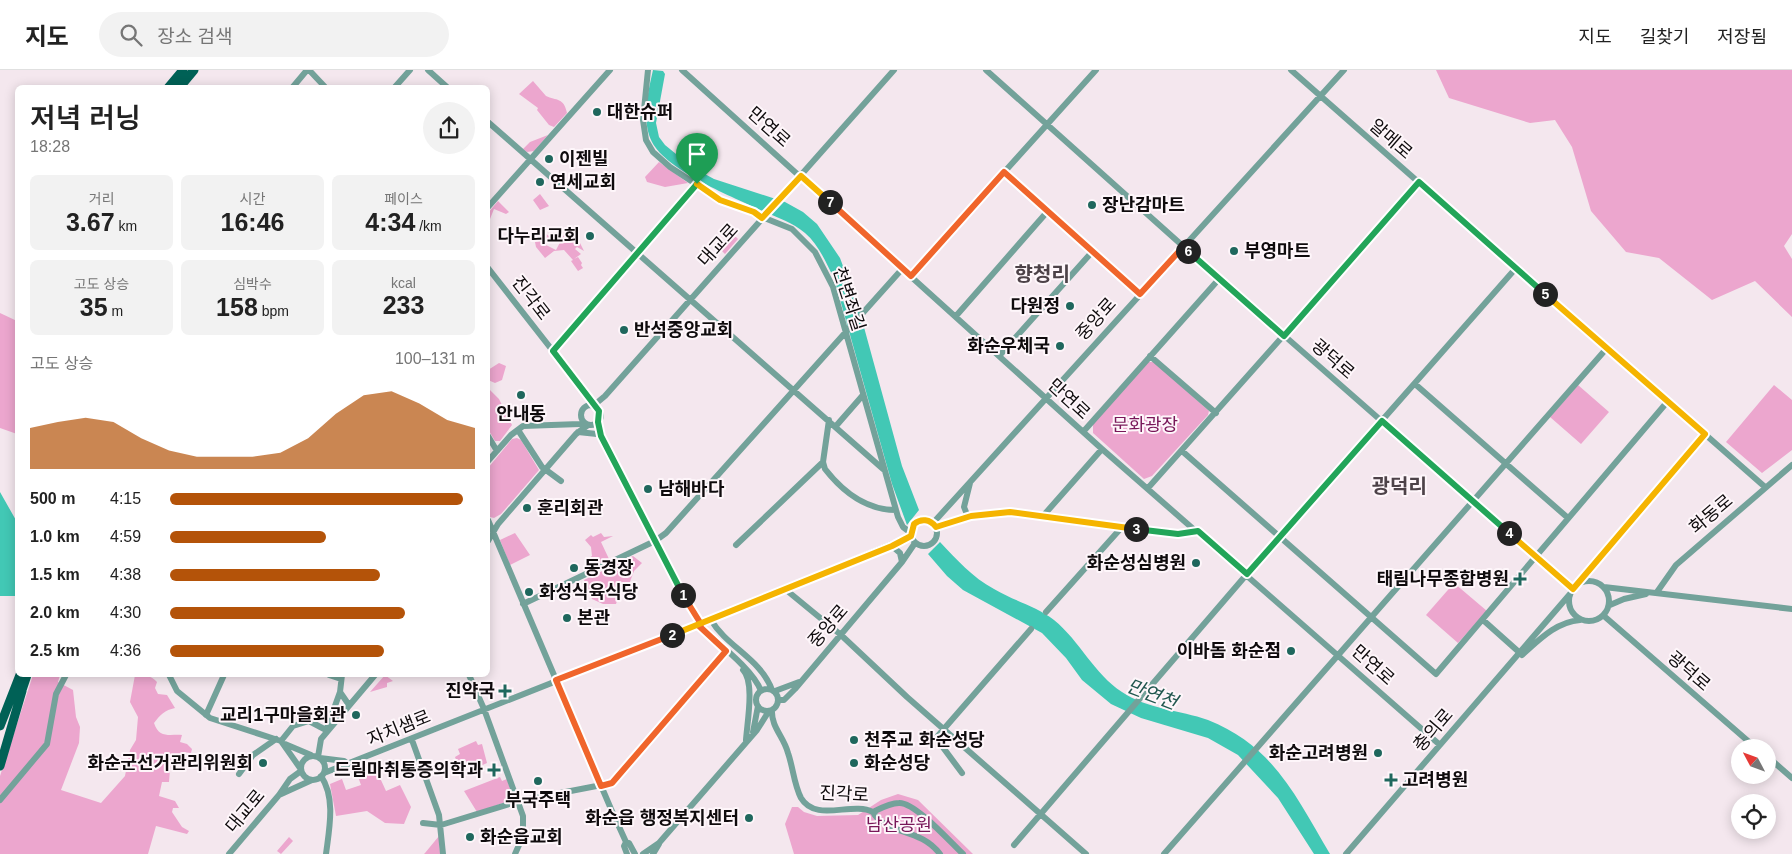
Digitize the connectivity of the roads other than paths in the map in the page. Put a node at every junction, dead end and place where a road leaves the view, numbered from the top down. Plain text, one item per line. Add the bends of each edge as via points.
1 (183, 70) edge
2 (194, 70) edge
3 (308, 70) edge
4 (410, 70) edge
5 (428, 70) edge
6 (610, 70) edge
7 (648, 70) edge
8 (682, 70) edge
9 (894, 70) edge
10 (986, 70) edge
11 (1096, 70) edge
12 (1291, 70) edge
13 (1344, 70) edge
14 (170, 85) edge
15 (182, 85) edge
16 (295, 85) edge
17 (323, 85) edge
18 (397, 85) edge
19 (445, 85) edge
20 (1320, 96) junction
21 (490, 124) edge
22 (1047, 125) junction
23 (531, 159) junction
24 (1004, 172) junction
25 (801, 176) junction
26 (1419, 182) junction
27 (697, 184) junction
28 (490, 205) edge
29 (1047, 212) junction
30 (764, 216) junction
31 (1183, 247) junction
32 (1092, 252) junction
33 (637, 253) junction
34 (903, 268) junction
35 (1516, 268) junction
36 (490, 271) edge
37 (911, 276) junction
38 (1219, 279) junction
39 (1140, 294) junction
40 (690, 299) junction
41 (956, 316) junction
42 (846, 332) junction
43 (1284, 336) junction
44 (1607, 348) junction
45 (553, 351) junction
46 (1000, 355) junction
47 (1150, 356) junction
48 (1414, 384) junction
49 (794, 390) junction
50 (587, 394) junction
51 (863, 395) junction
52 (605, 396) junction
53 (1046, 398) junction
54 (1668, 401) junction
55 (594, 407) junction
56 (1216, 413) junction
57 (829, 420) junction
58 (1382, 421) junction
59 (581, 422) junction
60 (598, 422) junction
61 (589, 425) junction
62 (836, 426) junction
63 (518, 430) junction
64 (578, 432) junction
65 (1083, 432) junction
66 (1705, 434) junction
67 (599, 435) junction
68 (490, 440) edge
69 (1102, 449) junction
70 (496, 451) junction
71 (1182, 451) junction
72 (490, 458) edge
73 (823, 462) junction
74 (1505, 463) junction
75 (1792, 465) edge
76 (546, 469) junction
77 (884, 470) junction
78 (971, 480) junction
79 (561, 481) dead end
80 (1765, 487) junction
81 (1148, 488) junction
82 (1473, 500) junction
83 (896, 510) junction
84 (1043, 516) junction
85 (968, 517) junction
86 (1568, 518) junction
87 (490, 525) edge
88 (934, 525) junction
89 (1122, 527) junction
90 (1198, 531) junction
91 (493, 533) junction
92 (911, 534) junction
93 (1280, 537) junction
94 (490, 538) edge
95 (655, 541) junction
96 (915, 543) junction
97 (736, 545) dead end
98 (892, 546) junction
99 (1537, 557) junction
100 (902, 562) junction
101 (1247, 574) junction
102 (1604, 587) junction
103 (785, 589) junction
104 (1573, 589) junction
105 (1656, 592) junction
106 (523, 604) junction
107 (1610, 605) junction
108 (1792, 609) edge
109 (1046, 612) dead end
110 (1604, 616) junction
111 (1371, 617) junction
112 (711, 620) junction
113 (1483, 620) junction
114 (1580, 620) junction
115 (700, 624) junction
116 (1031, 629) dead end
117 (841, 635) junction
118 (726, 651) junction
119 (1520, 653) junction
120 (1338, 654) junction
121 (733, 658) junction
122 (1504, 671) junction
123 (19, 677) edge
124 (26, 677) edge
125 (65, 677) edge
126 (170, 677) edge
127 (223, 677) edge
128 (341, 677) edge
129 (373, 677) edge
130 (470, 677) edge
131 (556, 680) junction
132 (799, 682) junction
133 (773, 690) junction
134 (22, 691) junction
135 (761, 691) junction
136 (340, 692) junction
137 (778, 700) junction
138 (349, 705) junction
139 (758, 706) junction
140 (484, 709) junction
141 (770, 711) junction
142 (206, 715) junction
143 (0, 726) edge
144 (944, 730) junction
145 (326, 731) junction
146 (753, 732) junction
147 (1746, 739) edge
148 (412, 740) junction
149 (746, 740) junction
150 (280, 741) junction
151 (1440, 745) junction
152 (0, 746) edge
153 (317, 757) junction
154 (348, 764) junction
155 (1776, 764) edge
156 (0, 766) edge
157 (300, 769) junction
158 (962, 773) dead end
159 (239, 774) dead end
160 (323, 775) junction
161 (1792, 778) edge
162 (315, 780) junction
163 (601, 786) junction
164 (279, 795) junction
165 (0, 800) edge
166 (519, 801) junction
167 (874, 812) junction
168 (1041, 814) junction
169 (423, 823) dead end
170 (441, 825) junction
171 (626, 842) junction
172 (1014, 845) dead end
173 (660, 848) edge
174 (229, 854) edge
175 (326, 854) edge
176 (443, 854) edge
177 (515, 854) edge
178 (627, 854) edge
179 (635, 854) edge
180 (643, 854) edge
181 (653, 854) edge
182 (940, 854) edge
183 (963, 854) edge
184 (1086, 854) edge
185 (1164, 854) edge
186 (1346, 854) edge

1 - 14 main road
2 - 15 main road
3 - 16 street
3 - 17 street
4 - 18 street
5 - 19 street
6 - 23 street
7 - 27 street, 천변좌길 via 642,112 646,140 661,160
8 - 25 street, 만연로
9 - 25 street, 대교로
10 - 22 street, 광덕로
11 - 22 street
12 - 20 street, 알메로
13 - 20 street, 중앙로
20 - 26 street, 알메로
20 - 31 street, 중앙로
21 - 23 street
22 - 24 street
22 - 31 street, 광덕로
23 - 28 street
23 - 33 street
24 - 29 street
24 - 37 street
25 - 30 street, 대교로
25 - 34 street, 만연로
26 - 35 street, 알메로
26 - 43 street
27 - 30 street, 천변좌길 via 720,200
27 - 33 street
29 - 32 street
29 - 41 street
30 - 40 street, 대교로
30 - 42 street, 천변좌길 via 792,229 815,252 832,287
31 - 38 street, 광덕로
31 - 39 street, 중앙로
32 - 39 street
32 - 46 street
33 - 40 street
33 - 45 street
34 - 37 street, 만연로
34 - 42 street
35 - 44 street, 알메로
35 - 48 street
36 - 45 street, 진각로
37 - 41 street, 만연로
38 - 43 street, 광덕로
38 - 47 street
39 - 53 street, 중앙로
40 - 49 street
40 - 52 street, 대교로
41 - 46 street, 만연로
42 - 49 street
42 - 51 street, 천변좌길
43 - 56 street
43 - 58 street, 광덕로
44 - 54 street, 알메로
44 - 74 street
45 - 50 street, 진각로
46 - 53 street, 만연로
47 - 56 street
47 - 65 street
48 - 58 street
48 - 74 street
49 - 57 street
49 - 95 street via 692,506
50 - 52 street
50 - 55 street
51 - 62 street
51 - 77 street, 천변좌길
52 - 55 street, 대교로
53 - 65 street, 만연로
53 - 78 street, 중앙로
54 - 66 street, 알메로
54 - 86 street
55 - 59 street via 581,412
55 - 60 street
56 - 71 street
57 - 62 street
57 - 73 street
58 - 82 street, 광덕로
58 - 93 street
59 - 61 street
59 - 63 street
59 - 64 street
60 - 61 street
60 - 67 street
61 - 64 street
61 - 67 street
62 - 77 street
63 - 70 street
63 - 76 street
64 - 67 street
64 - 76 street
65 - 69 street, 만연로
66 - 80 street, 알메로
66 - 104 street, 충의로
67 - 95 street
68 - 70 street
69 - 81 street, 만연로
69 - 84 street
70 - 72 street
71 - 81 street
71 - 93 street
73 - 83 street via 829,474 860,502 875,509
73 - 97 street
74 - 82 street
74 - 86 street
75 - 80 street, 화동로
76 - 79 street
76 - 91 street
77 - 83 street, 천변좌길
78 - 85 street via 964,507
78 - 88 street, 중앙로
80 - 105 street, 화동로 via 1676,565
81 - 90 street, 만연로
82 - 99 street, 광덕로
82 - 111 street
83 - 92 street, 천변좌길 via 903,527
84 - 85 street via 1010,512
84 - 89 street
85 - 88 street
86 - 99 street
87 - 91 street
88 - 92 street via 925,520 917,522
88 - 96 street via 937,534 932,543 923,546
89 - 90 street via 1178,534
89 - 109 street
90 - 101 street, 만연로
91 - 94 street
91 - 106 street
92 - 96 street
92 - 98 street, 자치샘로
93 - 101 street
93 - 111 street
95 - 106 street
95 - 115 street
96 - 100 street, 중앙로
98 - 100 street via 900,553
98 - 103 street, 자치샘로
99 - 104 street, 광덕로
99 - 113 street
100 - 117 street, 중앙로
101 - 120 street, 만연로
101 - 168 street
102 - 104 street via 1593,581 1582,582
102 - 105 street
102 - 107 street
103 - 112 street, 자치샘로
103 - 117 street
104 - 114 street via 1569,606
104 - 119 street, 충의로
105 - 107 street via 1624,598
105 - 108 street
106 - 131 street
107 - 110 street
110 - 114 street via 1593,622
110 - 147 street, 광덕로
111 - 113 street via 1436,674
111 - 120 street
112 - 115 street, 자치샘로
112 - 133 street via 765,675
113 - 119 street
114 - 122 street, 충의로 via 1570,621 1550,632
115 - 118 street
115 - 131 street, 자치샘로
116 - 144 street
117 - 132 street, 중앙로
117 - 144 street
118 - 121 street
118 - 163 street via 612,783
119 - 122 street, 충의로
120 - 151 street, 만연로
120 - 185 street
121 - 135 street via 751,673
121 - 149 street via 746,673 749,683
122 - 151 street, 충의로
123 - 143 main road
124 - 134 main road
125 - 165 street via 53,704 47,744
126 - 142 street via 176,690
127 - 142 street
128 - 136 street
129 - 138 street
130 - 140 street
131 - 140 street, 자치샘로
131 - 163 street
132 - 133 street, 중앙로
132 - 137 street, 중앙로 via 784,700
133 - 135 street
133 - 137 street
134 - 152 main road
134 - 156 main road
135 - 139 street via 756,697
136 - 138 street
136 - 145 street
137 - 141 street via 777,706
138 - 145 street
139 - 141 street
139 - 146 street
140 - 148 street, 자치샘로
140 - 166 street
141 - 146 street
141 - 167 street, 진각로 via 788,750 802,800 822,810 864,807
142 - 150 street
144 - 158 street via 936,738
144 - 168 street
145 - 150 street via 309,721 296,724
145 - 153 street via 318,745
146 - 149 street
148 - 154 street, 자치샘로
148 - 170 street
149 - 173 street
150 - 153 street
150 - 157 street
150 - 159 street via 253,754
151 - 186 street, 충의로
153 - 154 street
153 - 157 street via 304,759
153 - 160 street via 325,766
154 - 160 street, 자치샘로
155 - 161 street
157 - 162 street via 307,779
157 - 164 street
160 - 162 street, 대교로
160 - 175 street via 330,812
162 - 164 street, 대교로
163 - 166 street
163 - 171 street
164 - 174 street, 대교로
166 - 170 street
166 - 177 street via 523,833
167 - 182 street via 880,822 917,835
167 - 183 street, 진각로 via 904,803
168 - 172 street
168 - 184 street
169 - 170 street
170 - 176 street
171 - 178 street
171 - 179 street
173 - 180 street
173 - 181 street

